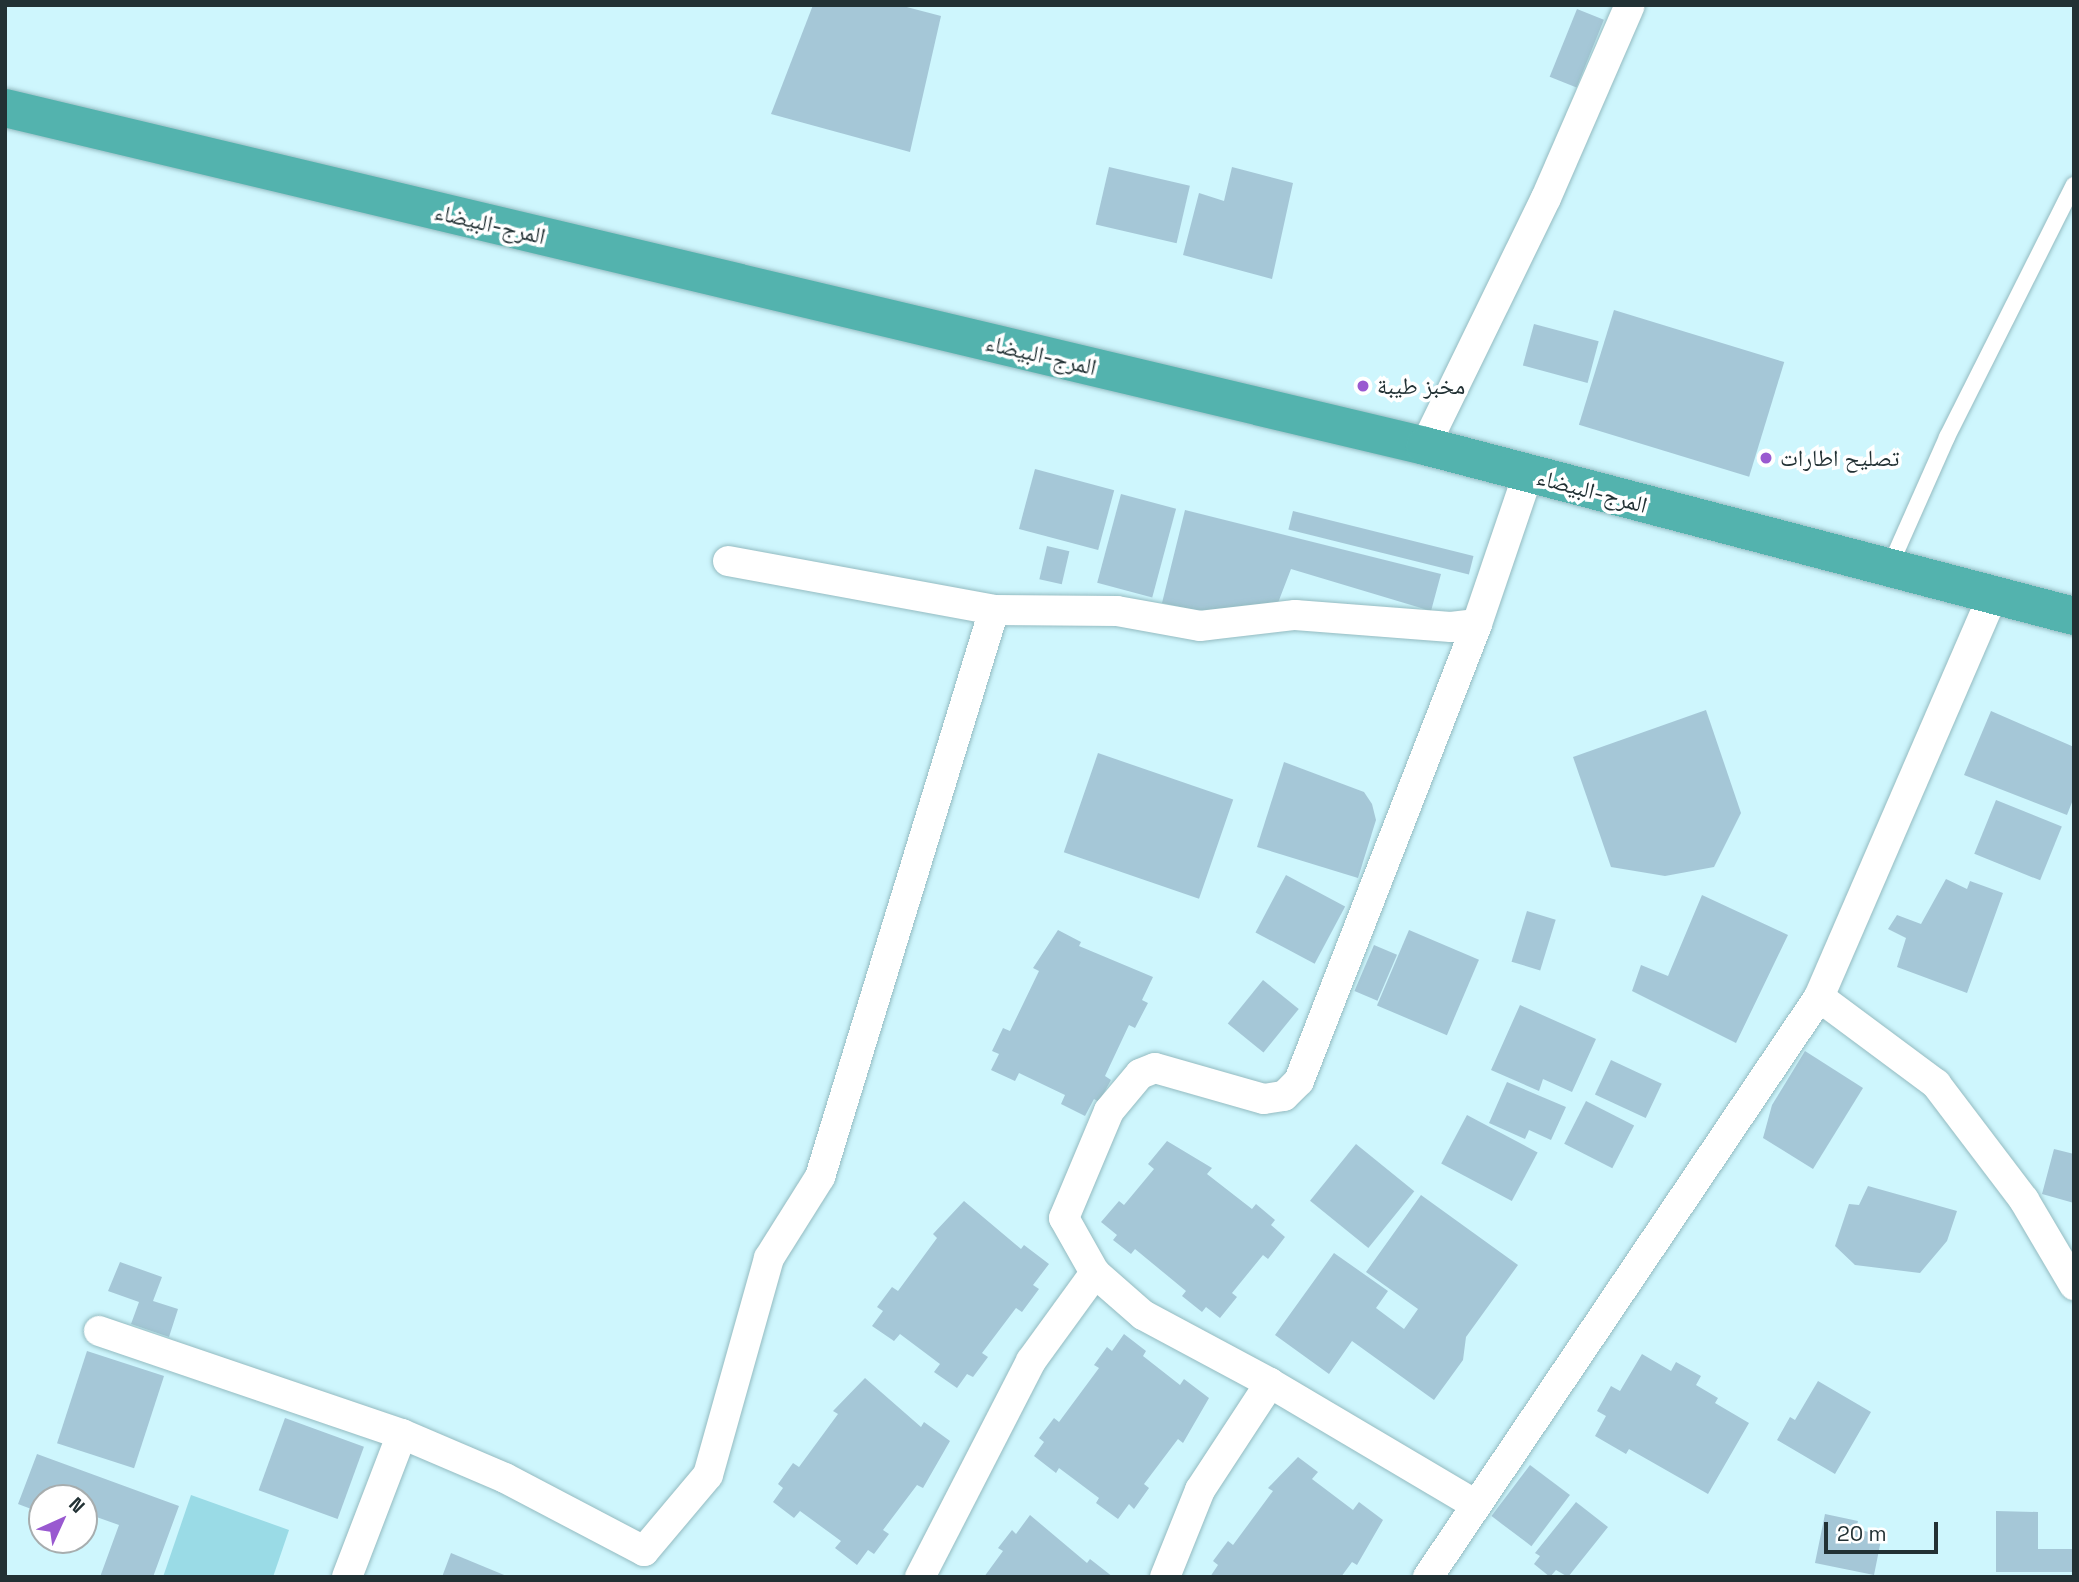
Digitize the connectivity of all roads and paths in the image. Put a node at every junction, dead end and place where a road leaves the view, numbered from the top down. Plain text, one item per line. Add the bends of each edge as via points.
1 (1630, 5) edge
2 (5, 108) edge
3 (2074, 185) edge
4 (1425, 446) junction
5 (1528, 474) junction
6 (729, 562) dead end
7 (1889, 568) junction
8 (1993, 594) junction
9 (995, 610) junction
10 (2074, 616) edge
11 (1477, 624) junction
12 (1819, 997) junction
13 (1095, 1273) junction
14 (2074, 1285) edge
15 (99, 1331) dead end
16 (1270, 1383) junction
17 (402, 1434) junction
18 (1476, 1505) junction
19 (347, 1577) edge
20 (920, 1577) edge
21 (1165, 1577) edge
22 (1428, 1577) edge

1 - 4 street via 1546,198
2 - 4 highway, المرج-البيضاء
3 - 7 lane via 1947,437
4 - 5 highway, المرج-البيضاء
5 - 7 highway, المرج-البيضاء
5 - 11 street
6 - 9 street
7 - 8 highway, المرج-البيضاء
8 - 10 highway, المرج-البيضاء
8 - 12 street
9 - 11 street via 1116,611 1200,626 1295,614 1451,627
9 - 17 street via 824,1164 769,1258 708,1475 644,1551 505,1478
11 - 13 street via 1299,1081 1284,1096 1264,1099 1155,1068 1140,1074 1110,1111 1064,1218
12 - 14 street via 1936,1084 2024,1200
12 - 18 street
13 - 16 street via 1143,1315
13 - 20 street via 1031,1361
15 - 17 street
16 - 18 street
16 - 21 street via 1200,1490
17 - 19 street
18 - 22 street

